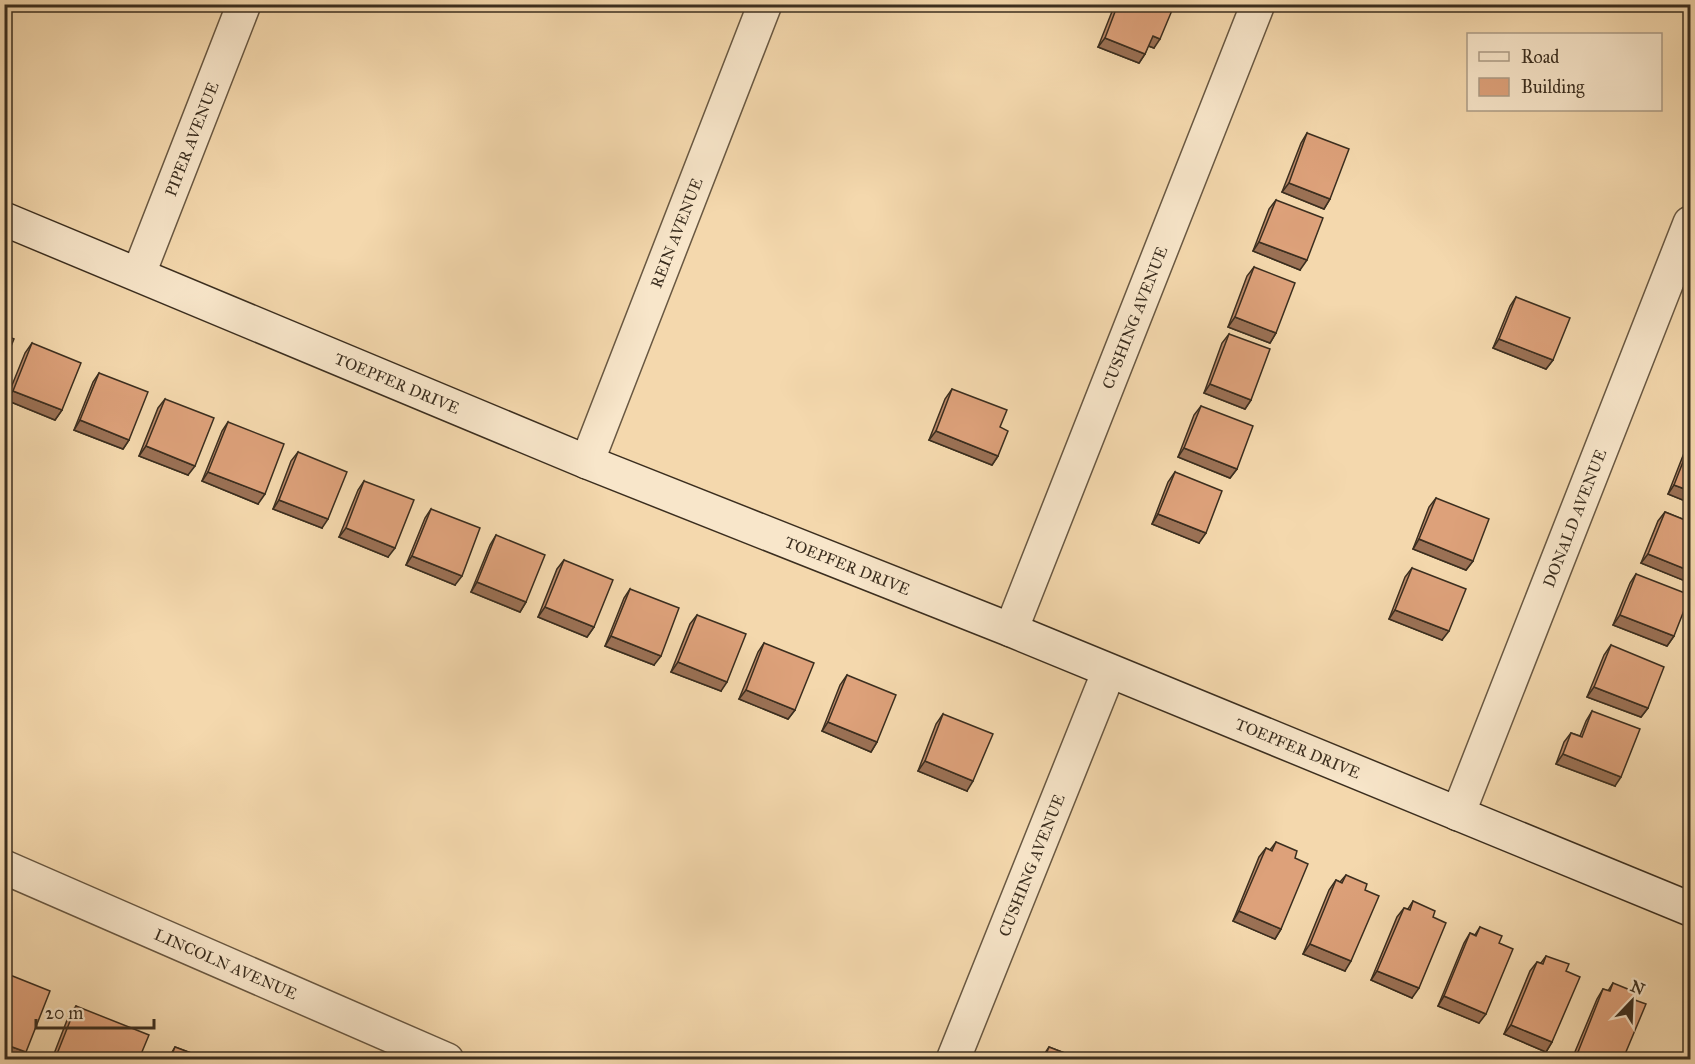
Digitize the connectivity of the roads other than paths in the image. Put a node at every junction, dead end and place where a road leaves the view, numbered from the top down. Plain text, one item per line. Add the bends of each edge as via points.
1 (244, 4) edge
2 (765, 4) edge
3 (1258, 4) edge
4 (4, 219) edge
5 (1690, 223) edge
6 (139, 273) junction
7 (586, 462) junction
8 (1011, 630) junction
9 (1109, 671) junction
10 (1458, 814) junction
11 (4, 867) edge
12 (1690, 909) edge
13 (447, 1059) edge
14 (953, 1059) edge

1 - 6 street, PIPER AVENUE
2 - 7 street, REIN AVENUE
3 - 8 street, CUSHING AVENUE
4 - 6 street, TOEPFER DRIVE
5 - 10 street, DONALD AVENUE
6 - 7 street, TOEPFER DRIVE
7 - 8 street, TOEPFER DRIVE
8 - 9 street, TOEPFER DRIVE
9 - 10 street, TOEPFER DRIVE
9 - 14 street, CUSHING AVENUE
10 - 12 street, TOEPFER DRIVE
11 - 13 street, LINCOLN AVENUE

